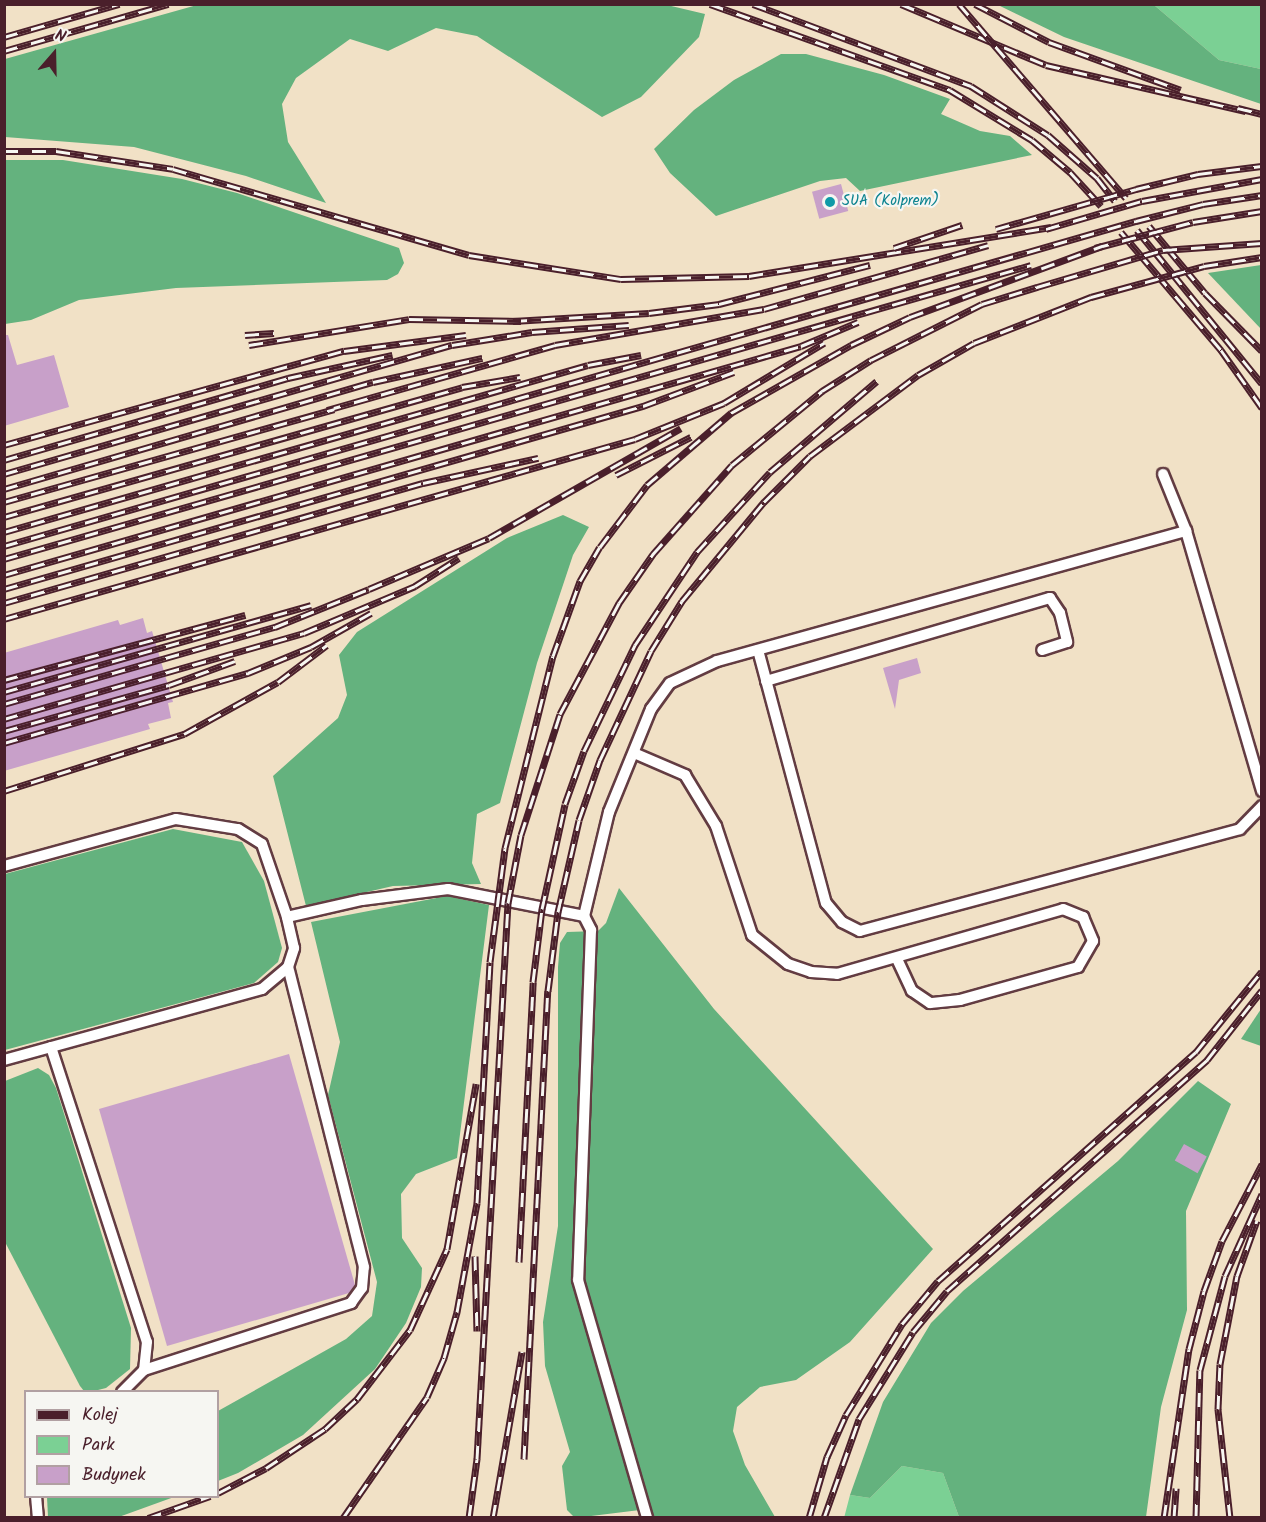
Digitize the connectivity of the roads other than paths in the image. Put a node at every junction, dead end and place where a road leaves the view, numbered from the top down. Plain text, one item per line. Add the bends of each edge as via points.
1 (1163, 474) dead end
2 (1186, 531) junction
3 (758, 650) junction
4 (1042, 650) dead end
5 (766, 681) junction
6 (634, 753) junction
7 (1262, 791) edge
8 (1262, 806) edge
9 (4, 866) edge
10 (584, 916) junction
11 (287, 917) junction
12 (897, 959) junction
13 (288, 967) junction
14 (51, 1047) junction
15 (4, 1060) edge
16 (144, 1370) junction
17 (124, 1390) edge
18 (36, 1498) edge
19 (38, 1518) edge
20 (648, 1518) edge

1 - 2 lane
2 - 3 lane
2 - 7 lane
3 - 5 lane
3 - 6 lane via 717,661 670,683 651,709
4 - 5 lane via 1067,642 1060,613 1050,598
5 - 8 lane via 826,903 842,922 860,931 1240,829
6 - 10 lane via 609,812
6 - 12 lane via 685,775 702,799 716,826 752,935 770,953 811,972 837,974
9 - 11 lane via 176,819 238,829 262,844
10 - 11 lane via 448,890 362,900
10 - 20 lane via 591,930 578,1280
11 - 13 lane via 294,948
12 - 12 lane via 1063,909 1083,917 1093,941 1078,967 960,1000 930,1003 912,991
13 - 14 lane via 262,989
13 - 16 lane via 364,1267 362,1288 351,1303
14 - 15 lane
14 - 16 lane via 147,1342
16 - 17 lane
18 - 19 lane

